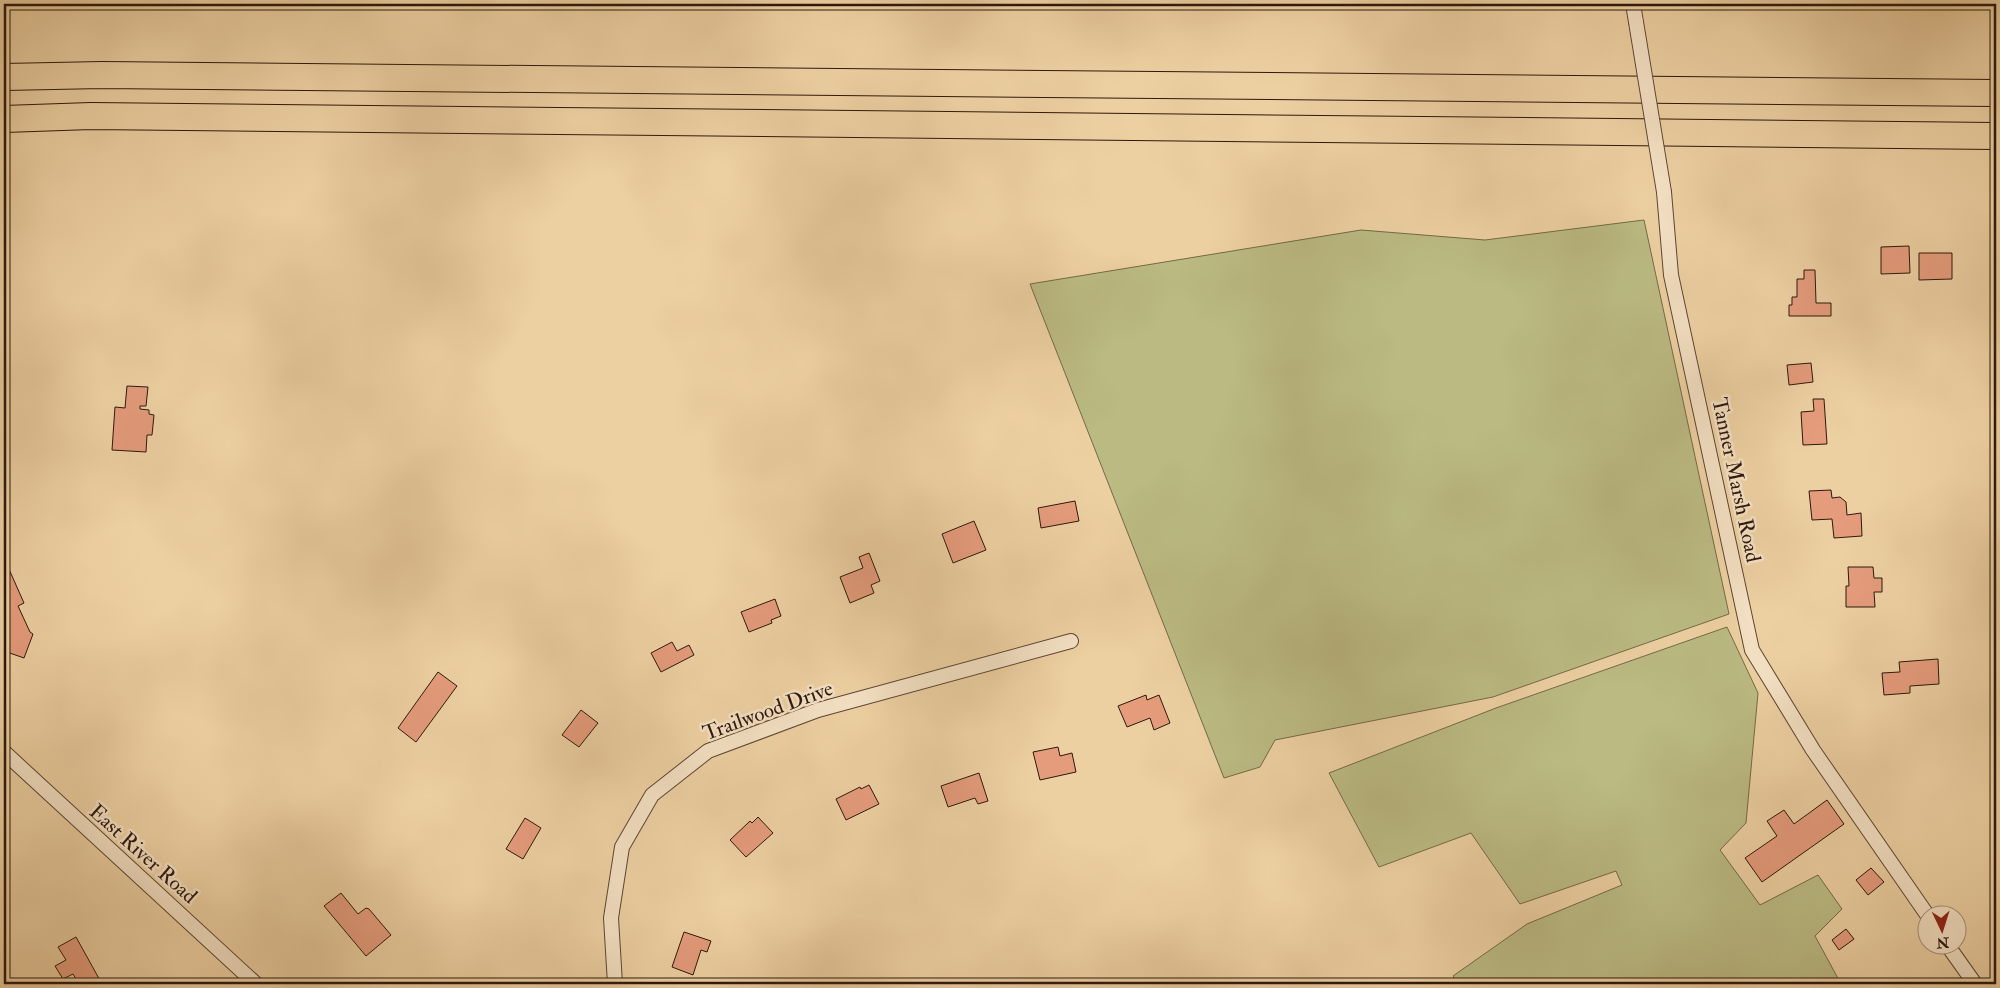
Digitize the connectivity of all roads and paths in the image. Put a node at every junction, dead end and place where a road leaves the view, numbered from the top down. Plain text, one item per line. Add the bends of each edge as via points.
1 (1633, 4) edge
2 (4, 77) edge
3 (1996, 80) edge
4 (1712, 90) junction
5 (1996, 93) edge
6 (4, 119) edge
7 (1996, 136) edge
8 (1070, 641) dead end
9 (4, 752) edge
10 (1921, 906) edge
11 (1955, 956) edge
12 (256, 984) edge
13 (615, 984) edge
14 (1975, 984) edge

1 - 10 street, Tanner Marsh Road, bridge via 1664,192 1671,275 1752,650 1813,750
2 - 4 highway via 112,75
3 - 4 highway
4 - 5 highway
6 - 7 highway via 111,116
8 - 13 street, Trailwood Drive via 818,710 708,751 652,795 622,846 611,918
9 - 12 street, East River Road
11 - 14 street

